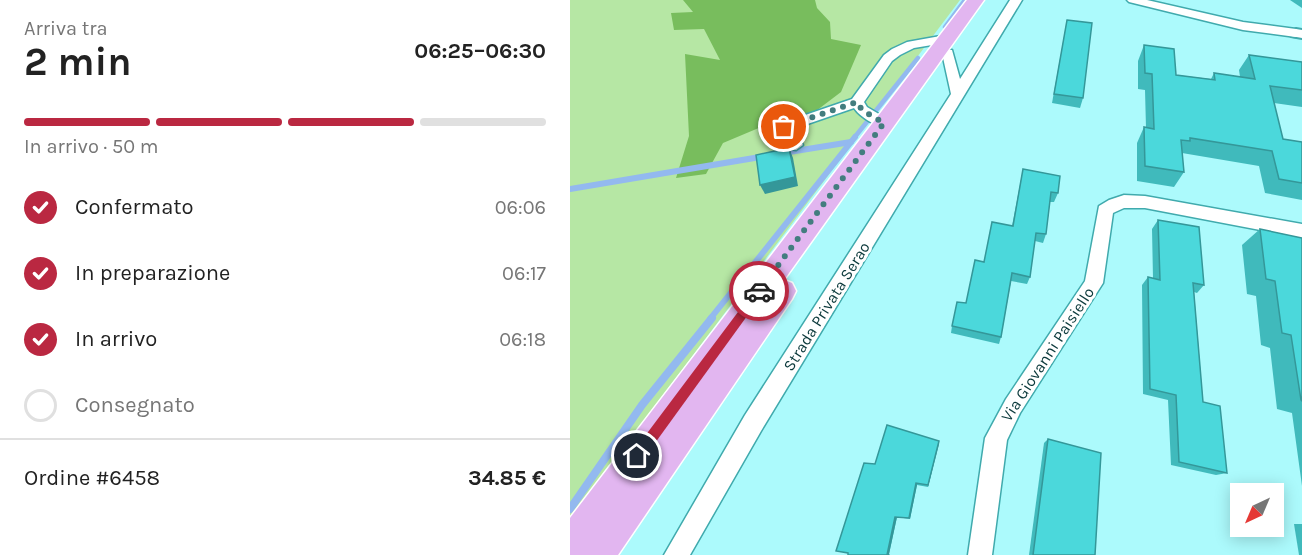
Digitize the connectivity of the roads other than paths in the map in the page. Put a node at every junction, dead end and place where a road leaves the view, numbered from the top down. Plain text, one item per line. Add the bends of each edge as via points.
1 (976, 0) edge
2 (988, 0) edge
3 (1016, 0) edge
4 (1132, 0) edge
5 (1300, 33) edge
6 (947, 46) junction
7 (957, 93) junction
8 (868, 112) junction
9 (796, 145) dead end
10 (1302, 231) edge
11 (570, 548) edge
12 (596, 555) edge
13 (676, 555) edge
14 (980, 555) edge

1 - 6 main road
2 - 6 main road
3 - 7 street, Strada Privata Serao
4 - 5 street via 1243,26
6 - 7 street
6 - 8 main road
6 - 12 main road
7 - 13 street, Strada Privata Serao
8 - 9 street via 784,127
8 - 11 main road
10 - 14 street, Via Giovanni Paisiello via 1145,202 1125,200 1105,210 1091,289 1012,406 996,438

